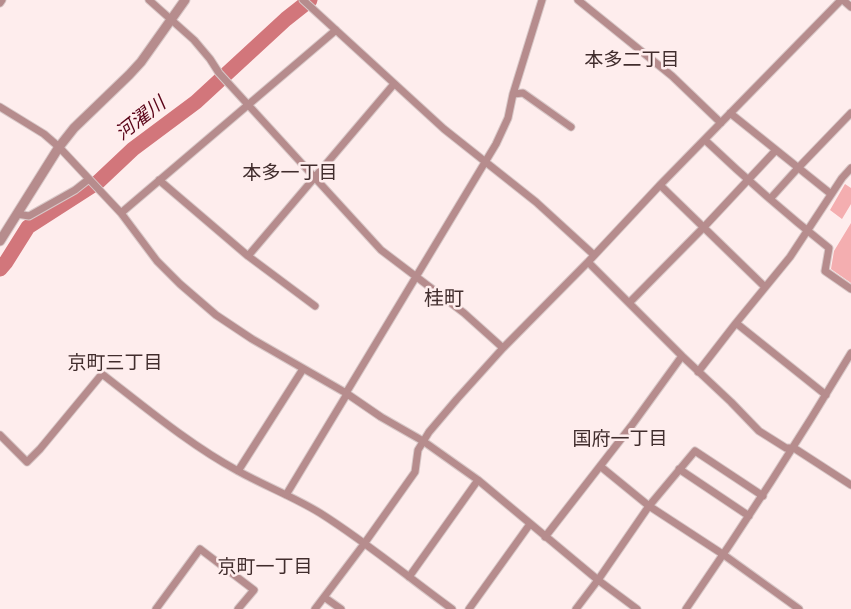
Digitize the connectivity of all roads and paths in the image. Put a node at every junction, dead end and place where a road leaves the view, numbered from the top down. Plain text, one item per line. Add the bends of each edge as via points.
1 (149, 0) edge
2 (185, 0) edge
3 (304, 0) edge
4 (542, 0) edge
5 (578, 0) edge
6 (842, 0) edge
7 (851, 7) edge
8 (172, 19) junction
9 (336, 30) junction
10 (394, 84) junction
11 (513, 94) junction
12 (248, 104) junction
13 (0, 107) edge
14 (730, 113) junction
15 (851, 113) edge
16 (721, 123) junction
17 (571, 127) dead end
18 (705, 140) junction
19 (59, 147) junction
20 (776, 150) junction
21 (486, 162) junction
22 (798, 168) junction
23 (851, 168) edge
24 (316, 178) junction
25 (89, 179) junction
26 (160, 180) junction
27 (748, 180) junction
28 (660, 185) junction
29 (832, 194) junction
30 (770, 199) junction
31 (121, 213) junction
32 (17, 214) junction
33 (704, 228) junction
34 (807, 231) junction
35 (0, 241) edge
36 (594, 255) junction
37 (248, 256) junction
38 (588, 262) junction
39 (416, 276) junction
40 (765, 287) junction
41 (851, 289) edge
42 (629, 303) junction
43 (315, 306) dead end
44 (736, 323) junction
45 (503, 348) junction
46 (851, 353) edge
47 (682, 356) junction
48 (302, 369) junction
49 (698, 372) junction
50 (346, 394) junction
51 (826, 395) junction
52 (0, 435) edge
53 (423, 441) junction
54 (794, 448) junction
55 (600, 466) junction
56 (679, 469) junction
57 (238, 471) junction
58 (478, 480) junction
59 (851, 485) edge
60 (286, 495) junction
61 (763, 496) junction
62 (649, 506) junction
63 (748, 516) junction
64 (530, 524) junction
65 (545, 537) junction
66 (364, 544) junction
67 (724, 554) junction
68 (409, 577) junction
69 (598, 580) junction
70 (324, 597) junction
71 (156, 609) edge
72 (238, 609) edge
73 (315, 609) edge
74 (341, 609) edge
75 (452, 609) edge
76 (469, 609) edge
77 (576, 609) edge
78 (637, 609) edge
79 (686, 609) edge
80 (799, 609) edge

1 - 8 street
2 - 8 street
3 - 9 street
4 - 11 street
5 - 16 street via 672,76
6 - 7 street
6 - 14 street
8 - 12 street
8 - 19 street via 141,62
9 - 10 street
9 - 12 street
10 - 21 street
10 - 24 street
11 - 17 street via 524,93
11 - 21 street via 508,118
12 - 24 street
12 - 26 street
13 - 19 street
14 - 16 street
14 - 20 street
15 - 22 street
16 - 18 street
18 - 27 street
18 - 28 street
19 - 25 street
19 - 32 street
20 - 22 street
20 - 27 street
21 - 36 street
21 - 39 street
22 - 29 street
22 - 30 street
23 - 29 street
24 - 37 street
24 - 39 street via 381,250
25 - 31 street
25 - 32 street via 29,216
26 - 31 street
26 - 37 street
27 - 30 street
27 - 33 street
28 - 33 street
28 - 36 street
29 - 34 street
30 - 34 street
31 - 48 street via 157,261 180,284 234,327
32 - 35 street
33 - 40 street
33 - 42 street
34 - 40 street
34 - 41 street via 829,248 825,271
36 - 38 street
37 - 43 street
38 - 42 street
38 - 45 street
39 - 45 street
39 - 50 street
40 - 44 street
42 - 47 street
44 - 49 street
44 - 51 street
45 - 53 street
46 - 51 street
47 - 49 street
47 - 55 street
48 - 50 street
48 - 57 street
49 - 54 street via 759,431 786,448
50 - 53 street
50 - 60 street
51 - 54 street
52 - 57 street via 27,462 102,374 173,428
53 - 58 street
53 - 66 street via 418,450 415,472
54 - 59 street
54 - 61 street
55 - 62 street
55 - 65 street
56 - 61 street via 695,451
56 - 62 street
56 - 63 street
57 - 60 street
58 - 64 street
58 - 68 street
60 - 66 street via 319,512
61 - 63 street
62 - 67 street
62 - 69 street
63 - 67 street
64 - 65 street
64 - 76 street
65 - 69 street
66 - 68 street
66 - 70 street
67 - 79 street
67 - 80 street
68 - 75 street
69 - 77 street
69 - 78 street
70 - 73 street
70 - 74 street
71 - 72 street via 200,548 254,590

